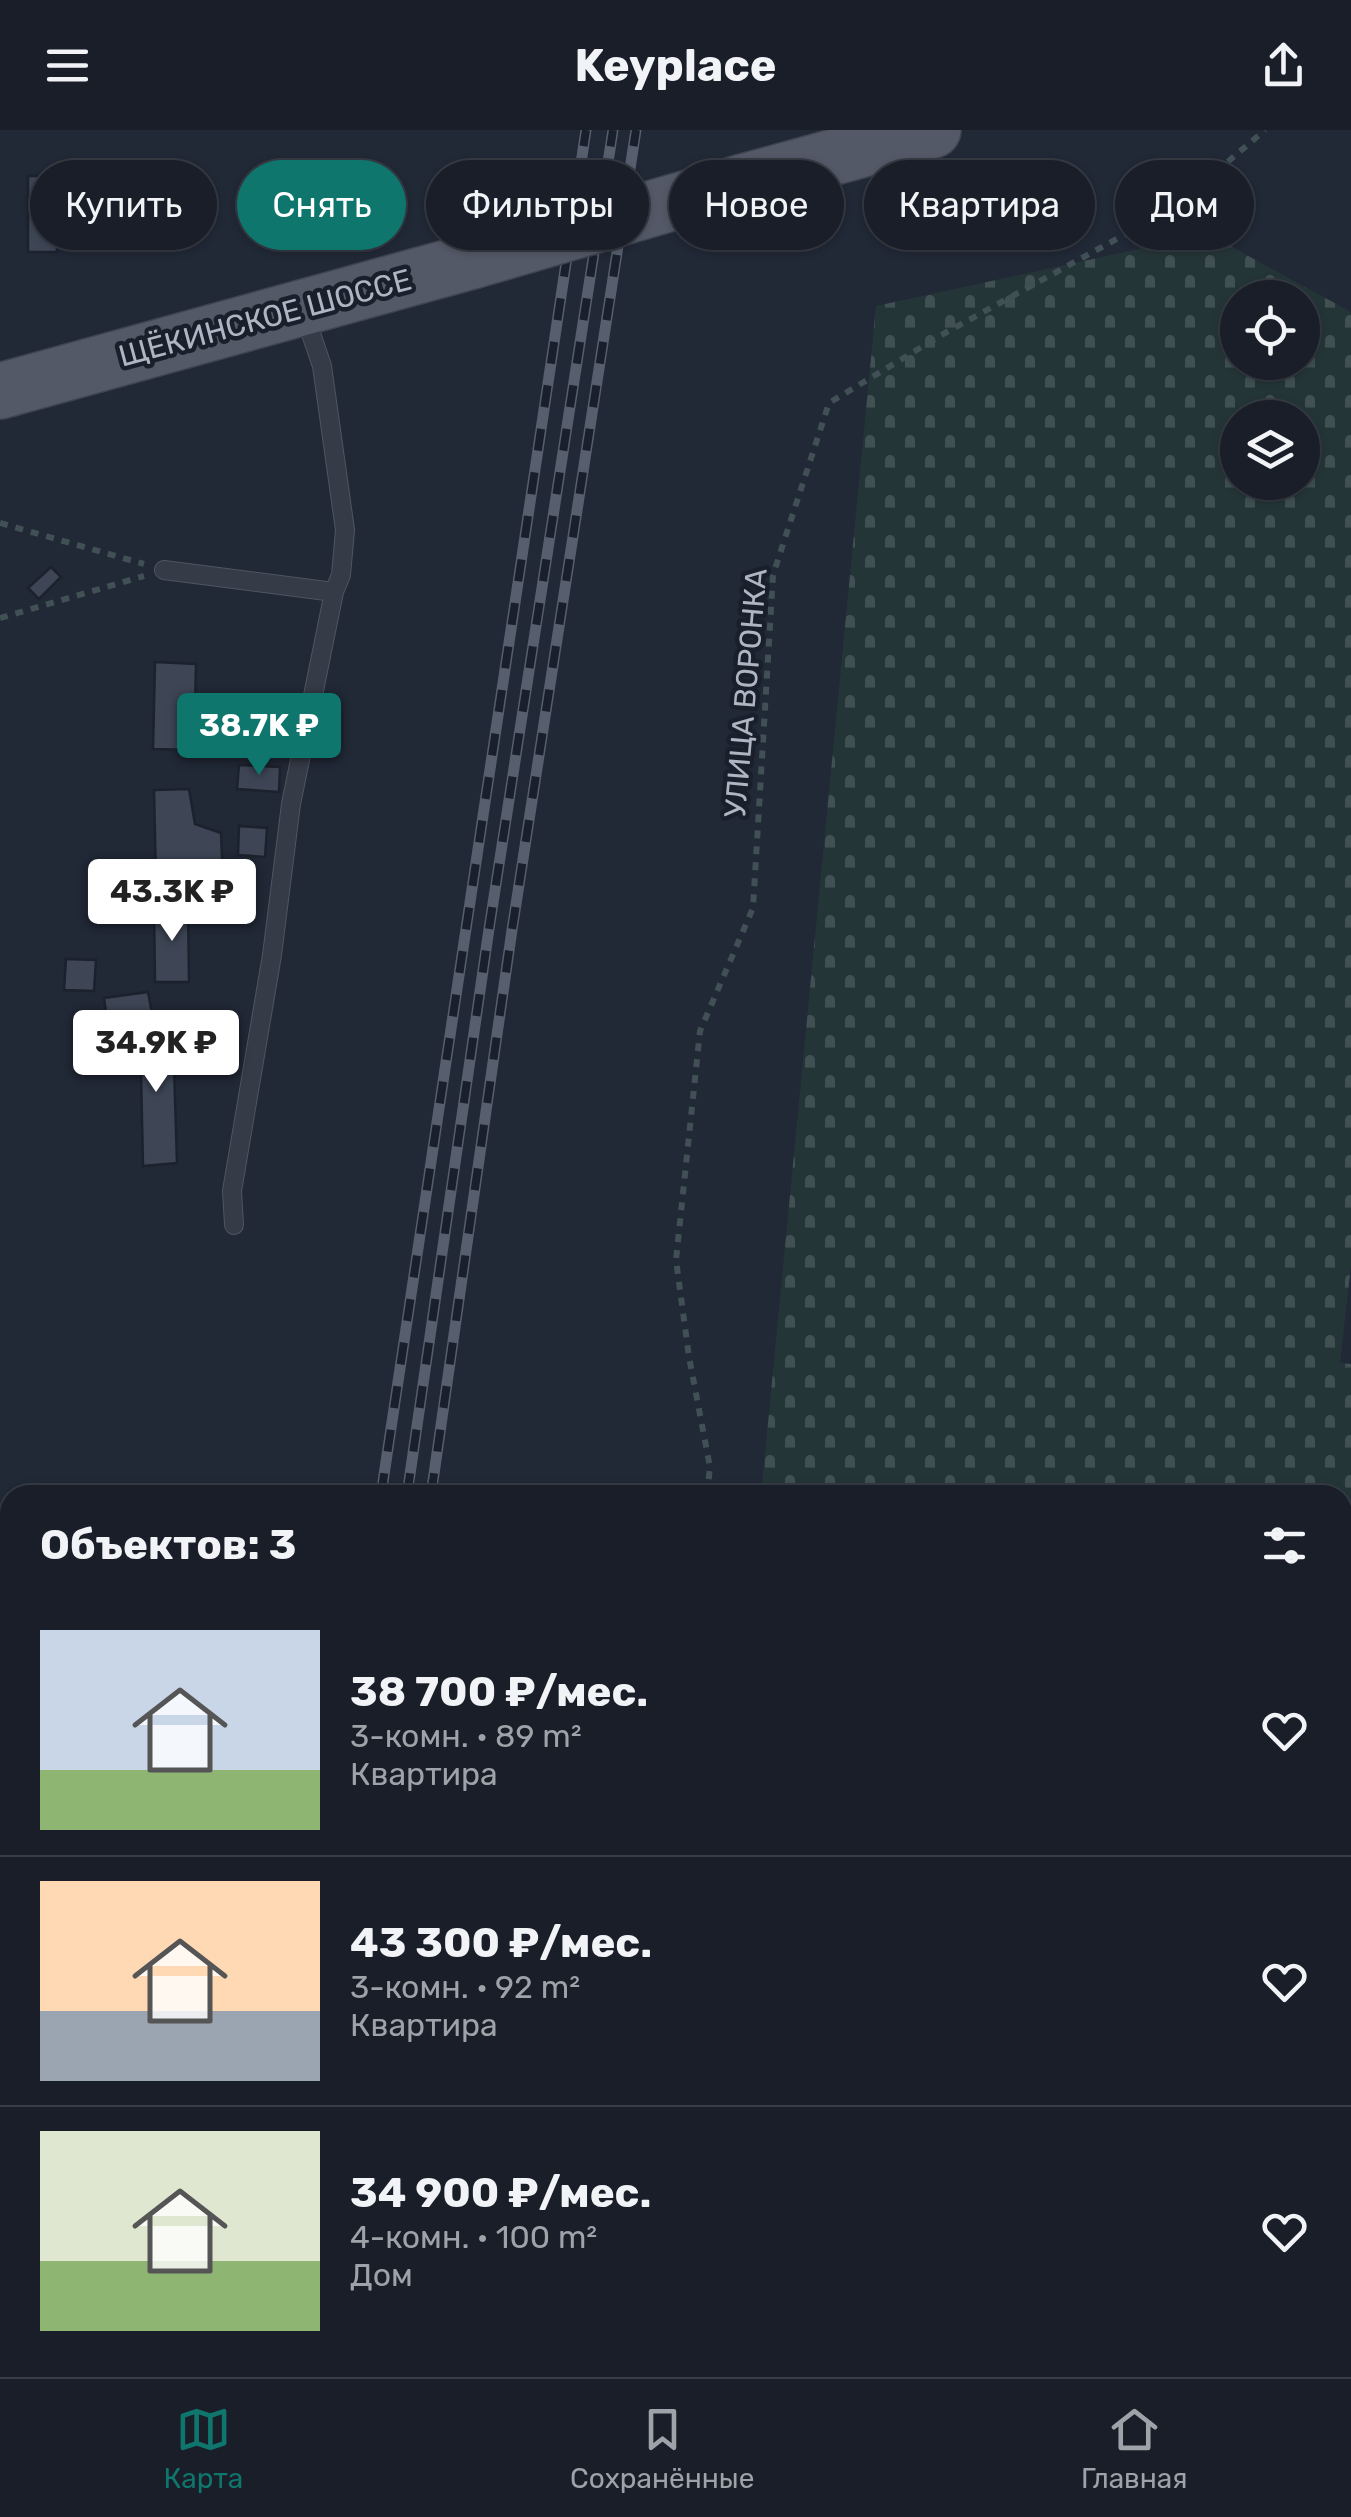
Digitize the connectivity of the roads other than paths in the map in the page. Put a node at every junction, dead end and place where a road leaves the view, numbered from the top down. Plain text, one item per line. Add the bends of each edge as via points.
1 (934, 130) edge
2 (302, 308) junction
3 (0, 390) edge
4 (164, 570) road end
5 (334, 592) junction
6 (234, 1225) dead end

1 - 2 main road, ЩЁКИНСКОЕ ШОССЕ, bridge
2 - 3 main road, ЩЁКИНСКОЕ ШОССЕ
2 - 5 lane via 322,366 345,530
4 - 5 lane
5 - 6 lane via 292,804 232,1192

